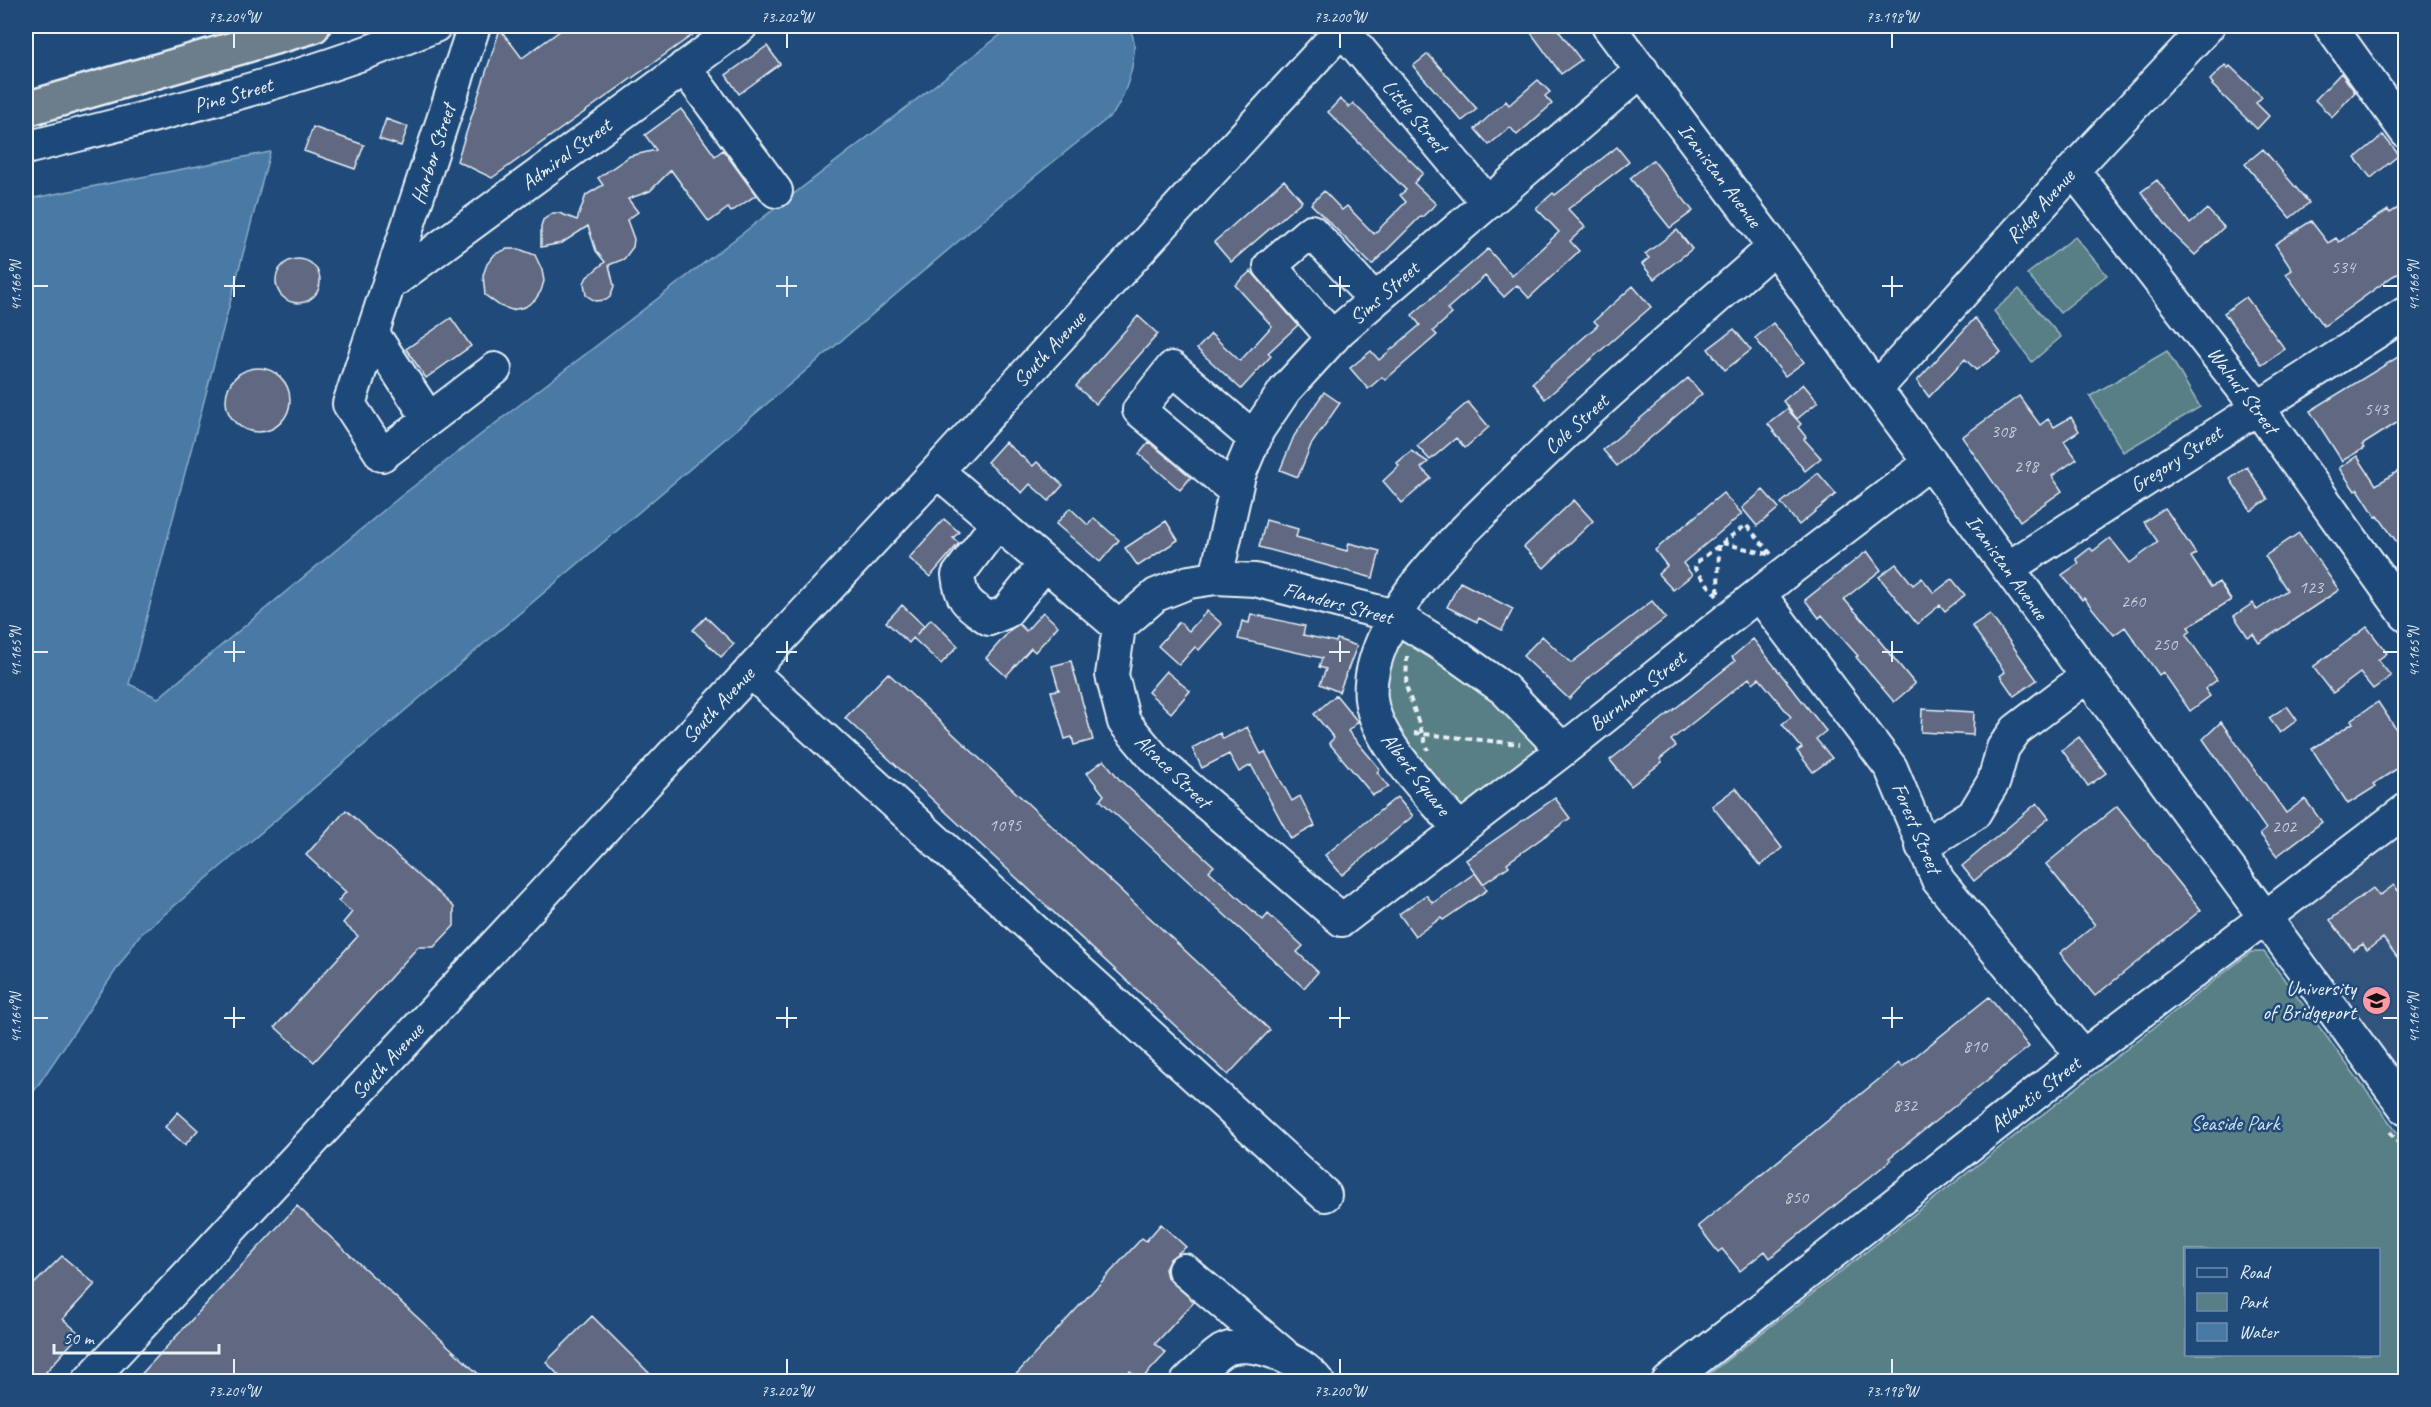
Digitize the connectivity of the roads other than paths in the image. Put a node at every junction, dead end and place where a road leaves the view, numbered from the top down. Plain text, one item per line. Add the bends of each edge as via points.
1 (313, 26) edge
2 (435, 26) edge
3 (474, 26) edge
4 (741, 26) edge
5 (1608, 26) edge
6 (2208, 26) edge
7 (2330, 26) edge
8 (1343, 27) edge
9 (684, 68) junction
10 (1642, 70) junction
11 (26, 109) edge
12 (2406, 132) edge
13 (26, 148) edge
14 (2073, 170) junction
15 (776, 191) dead end
16 (1488, 203) junction
17 (1774, 247) junction
18 (391, 283) junction
19 (1375, 300) junction
20 (2406, 313) edge
21 (373, 334) junction
22 (1333, 338) junction
23 (495, 369) dead end
24 (1876, 389) junction
25 (2257, 407) junction
26 (429, 419) junction
27 (1255, 439) junction
28 (1931, 462) junction
29 (937, 471) junction
30 (1235, 491) junction
31 (997, 523) junction
32 (1045, 564) junction
33 (2008, 568) junction
34 (1216, 578) junction
35 (1759, 594) junction
36 (2406, 615) edge
37 (1119, 627) junction
38 (1399, 642) junction
39 (750, 671) junction
40 (2087, 676) junction
41 (1563, 750) junction
42 (2406, 810) edge
43 (1459, 829) junction
44 (1922, 846) junction
45 (2266, 918) junction
46 (1342, 920) joint
47 (2083, 1056) junction
48 (2406, 1108) edge
49 (1325, 1195) dead end
50 (1184, 1270) dead end
51 (1284, 1354) junction
52 (88, 1382) edge
53 (1187, 1382) edge
54 (1318, 1382) edge
55 (1668, 1382) edge

1 - 11 highway
2 - 13 street, Pine Street via 315,72
3 - 18 street, Harbor Street
4 - 9 street, Admiral Street
5 - 10 street, Iranistan Avenue
6 - 14 street, Ridge Avenue
7 - 12 street
8 - 16 street, Little Street
8 - 29 street, South Avenue
9 - 15 street
9 - 18 street, Admiral Street
10 - 16 street, Sims Street
10 - 17 street, Iranistan Avenue
14 - 24 street, Ridge Avenue
14 - 25 street, Walnut Street
16 - 19 street, Sims Street
17 - 24 street, Iranistan Avenue
17 - 38 street, Cole Street via 1557,441 1439,556 1413,589
18 - 21 street, Harbor Street
19 - 22 street, Sims Street
19 - 22 street via 1311,231 1270,266
20 - 25 street, Gregory Street
21 - 26 street
21 - 26 street, Harbor Street via 349,404 382,455
22 - 27 street, Sims Street via 1285,390
23 - 26 street
24 - 28 street, Iranistan Avenue
25 - 33 street, Gregory Street
25 - 36 street, Walnut Street
27 - 30 street, Sims Street
27 - 30 street via 1172,368 1139,410
28 - 33 street, Iranistan Avenue
28 - 35 street, Burnham Street via 1778,564
29 - 31 street
29 - 39 street, South Avenue
30 - 34 street, Sims Street
31 - 32 street
31 - 32 street via 958,575 966,603 989,619 1006,612
32 - 37 street
33 - 40 street, Iranistan Avenue
34 - 37 street, Flanders Street via 1189,582 1156,595
34 - 38 street, Flanders Street via 1255,580
35 - 41 street, Burnham Street
35 - 44 street, Forest Street via 1891,768
37 - 46 street, Alsace Street via 1112,675 1124,722 1155,759
38 - 41 street, Flanders Street via 1445,647 1504,689
38 - 43 street, Albert Square via 1376,659 1370,683 1374,715 1395,753
39 - 49 street
39 - 52 street, South Avenue
40 - 44 street via 2016,730 2003,748 1994,781 1974,814
40 - 45 street, Iranistan Avenue
41 - 43 street, Burnham Street
42 - 45 street, Atlantic Street
43 - 46 street, Burnham Street
44 - 47 street, Forest Street via 1938,880
45 - 47 street, Atlantic Street
45 - 48 street, Iranistan Avenue
47 - 55 street, Atlantic Street
50 - 51 street
51 - 53 street via 1247,1347 1224,1350
51 - 54 street

